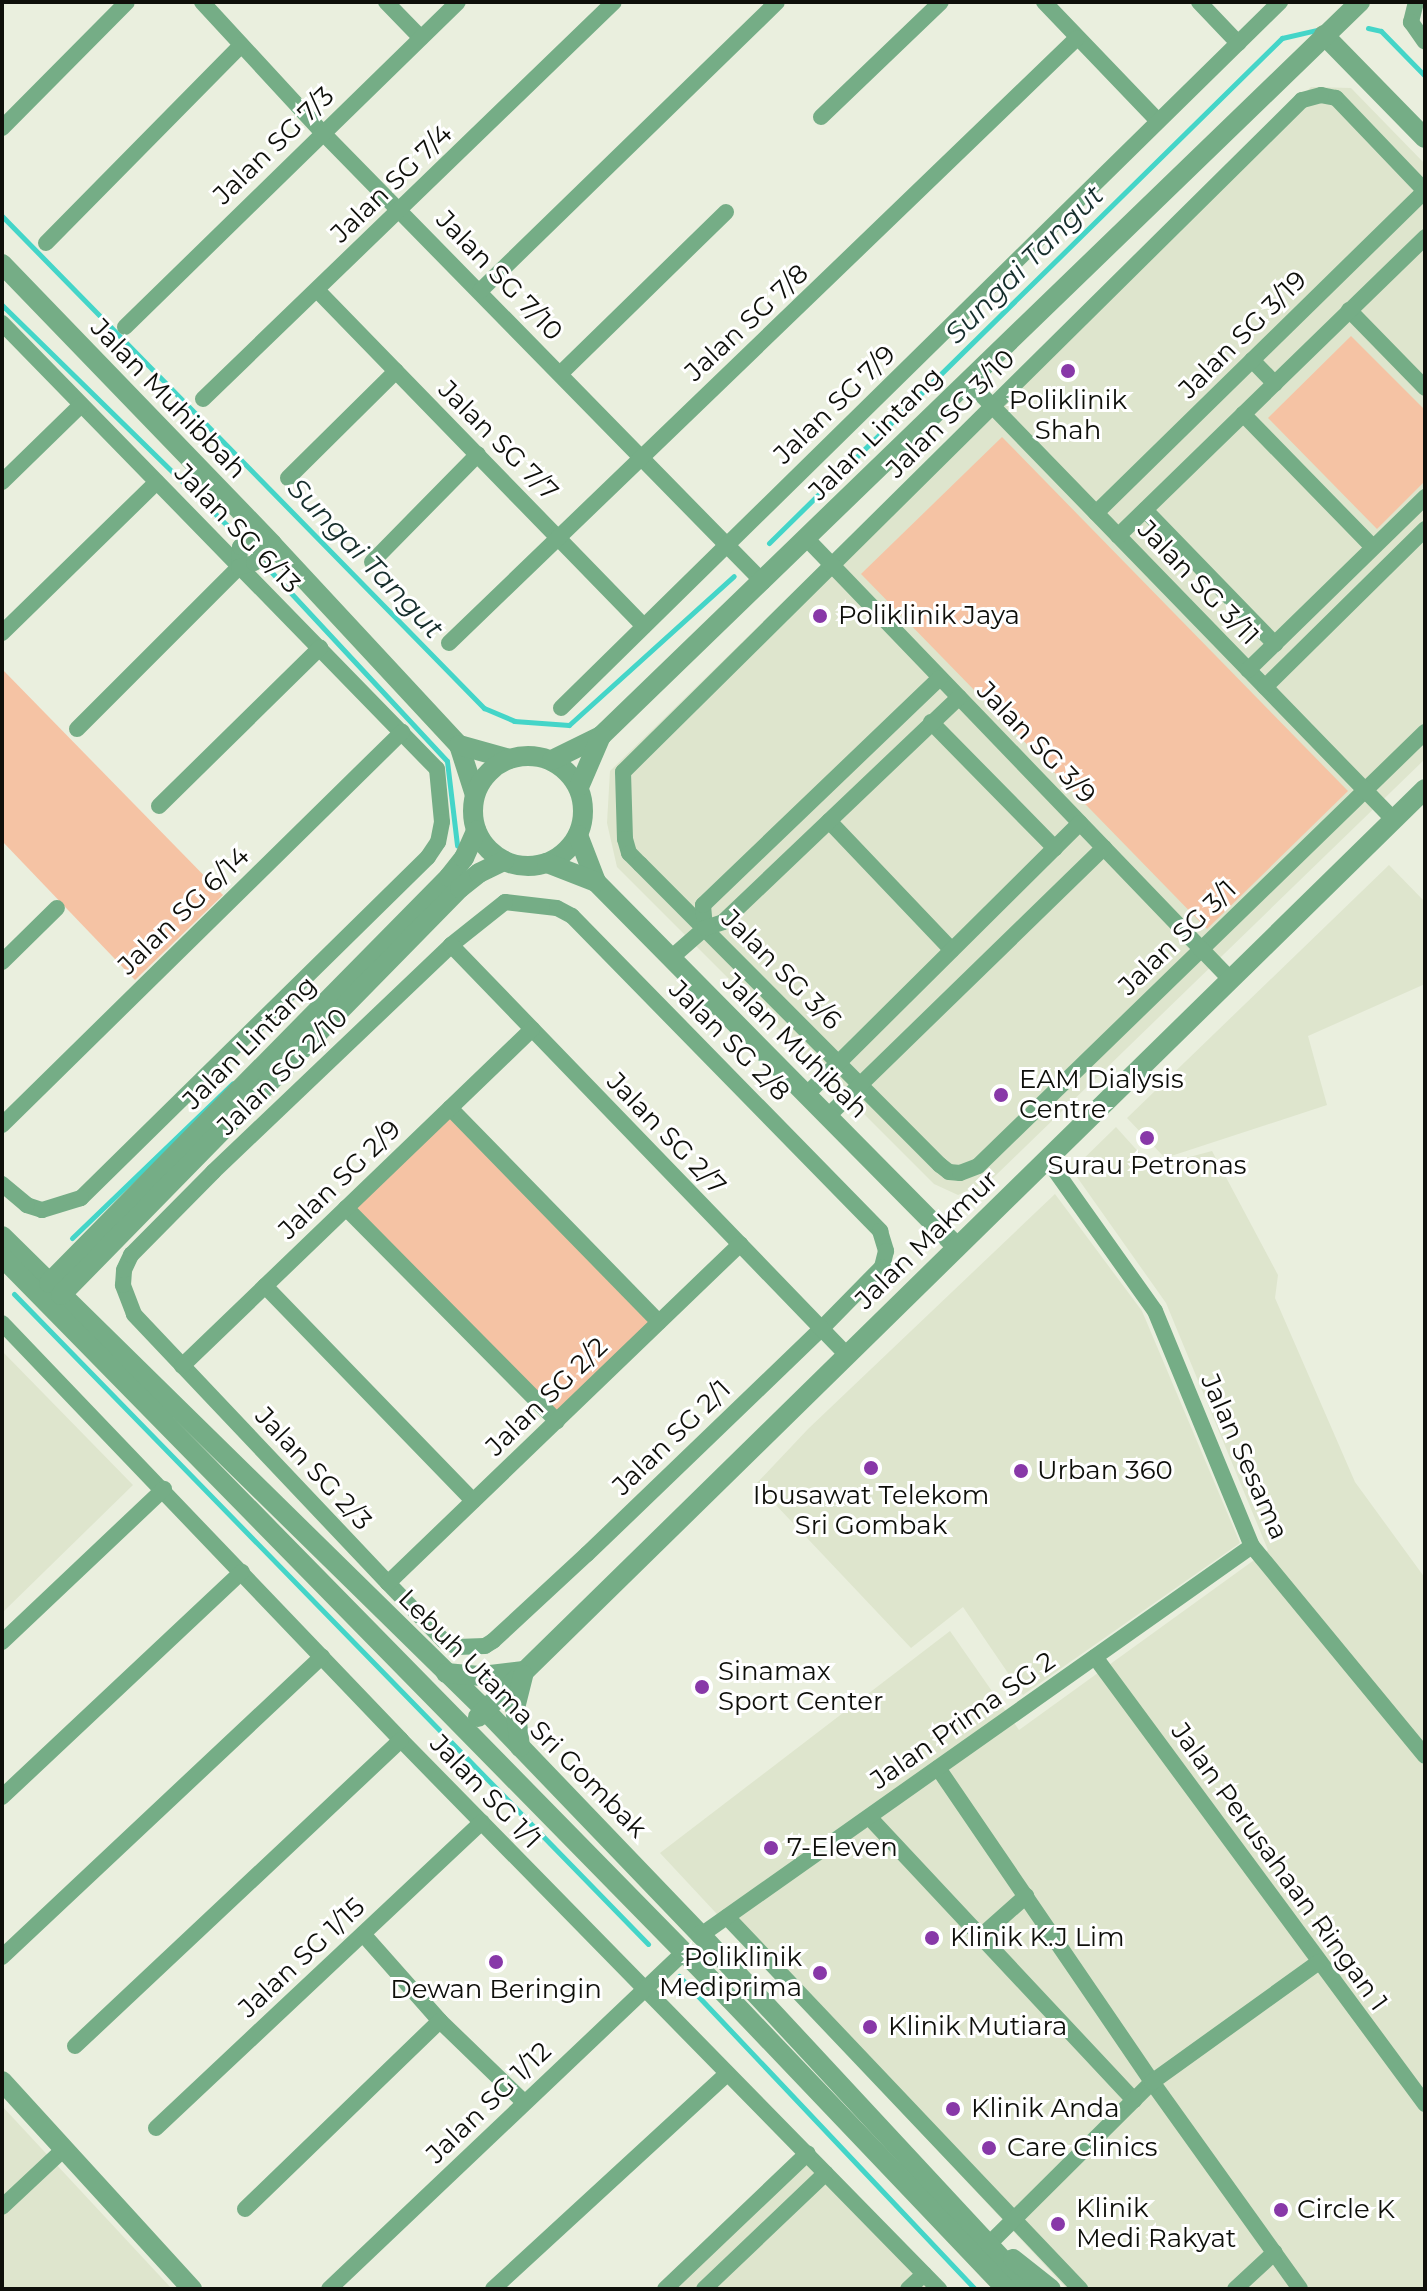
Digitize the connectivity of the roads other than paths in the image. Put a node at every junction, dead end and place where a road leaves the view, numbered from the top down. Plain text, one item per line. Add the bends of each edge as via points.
1 (127, 2) edge
2 (202, 2) edge
3 (386, 2) edge
4 (458, 2) edge
5 (614, 2) edge
6 (777, 2) edge
7 (941, 2) edge
8 (1044, 2) edge
9 (1199, 2) edge
10 (1280, 2) edge
11 (1360, 2) edge
12 (1416, 2) edge
13 (1324, 35) junction
14 (421, 38) junction
15 (1077, 38) junction
16 (1422, 38) edge
17 (1238, 43) junction
18 (241, 45) junction
19 (821, 117) dead end
20 (1158, 121) junction
21 (2, 128) edge
22 (322, 132) junction
23 (1425, 138) edge
24 (1425, 191) edge
25 (400, 209) junction
26 (726, 212) dead end
27 (1425, 237) edge
28 (46, 243) dead end
29 (2, 264) edge
30 (317, 290) junction
31 (480, 291) junction
32 (1349, 310) junction
33 (2, 323) edge
34 (125, 327) dead end
35 (1252, 360) junction
36 (396, 371) junction
37 (560, 374) junction
38 (967, 380) junction
39 (1275, 384) junction
40 (1425, 388) edge
41 (203, 399) dead end
42 (81, 405) junction
43 (993, 407) junction
44 (1243, 414) junction
45 (478, 454) junction
46 (642, 455) junction
47 (288, 478) dead end
48 (2, 482) edge
49 (157, 482) junction
50 (1425, 497) edge
51 (1145, 510) junction
52 (1096, 513) junction
53 (1406, 515) junction
54 (1424, 530) edge
55 (559, 536) junction
56 (1118, 536) junction
57 (265, 537) junction
58 (806, 538) junction
59 (726, 544) junction
60 (1373, 547) junction
61 (372, 562) dead end
62 (832, 565) junction
63 (239, 567) junction
64 (763, 582) junction
65 (644, 626) junction
66 (2, 633) edge
67 (449, 643) dead end
68 (1275, 644) junction
69 (320, 648) junction
70 (1248, 670) junction
71 (940, 678) junction
72 (1265, 687) junction
73 (959, 697) junction
74 (561, 708) dead end
75 (931, 722) junction
76 (77, 729) dead end
77 (402, 732) junction
78 (1425, 732) edge
79 (601, 736) junction
80 (459, 745) junction
81 (509, 759) junction
82 (552, 760) junction
83 (623, 772) joint
84 (579, 787) junction
85 (1425, 789) edge
86 (1365, 791) junction
87 (475, 795) junction
88 (159, 806) dead end
89 (1394, 820) junction
90 (829, 821) junction
91 (1080, 823) junction
92 (476, 831) junction
93 (578, 835) junction
94 (1055, 848) junction
95 (1104, 848) junction
96 (504, 861) junction
97 (547, 863) junction
98 (596, 882) junction
99 (57, 908) dead end
100 (496, 908) joint
101 (705, 928) junction
102 (451, 945) junction
103 (1201, 949) junction
104 (952, 950) junction
105 (671, 958) junction
106 (2, 962) edge
107 (1231, 980) junction
108 (532, 1029) junction
109 (839, 1062) junction
110 (860, 1084) junction
111 (806, 1095) junction
112 (450, 1108) junction
113 (828, 1116) junction
114 (2, 1125) edge
115 (1047, 1159) junction
116 (960, 1173) joint
117 (2, 1184) edge
118 (346, 1208) junction
119 (2, 1236) edge
120 (740, 1244) junction
121 (957, 1247) junction
122 (2, 1257) edge
123 (882, 1267) joint
124 (123, 1285) joint
125 (265, 1286) junction
126 (55, 1289) junction
127 (659, 1322) junction
128 (2, 1323) edge
129 (821, 1329) junction
130 (847, 1355) junction
131 (182, 1366) junction
132 (557, 1421) junction
133 (288, 1478) junction
134 (164, 1489) junction
135 (269, 1496) junction
136 (473, 1501) junction
137 (1252, 1546) junction
138 (242, 1572) junction
139 (388, 1583) junction
140 (493, 1641) joint
141 (2, 1642) edge
142 (322, 1656) junction
143 (1095, 1657) junction
144 (524, 1671) junction
145 (446, 1673) junction
146 (485, 1710) junction
147 (467, 1729) junction
148 (401, 1740) junction
149 (520, 1747) junction
150 (1425, 1756) edge
151 (938, 1768) junction
152 (2, 1797) edge
153 (869, 1817) junction
154 (482, 1822) junction
155 (1026, 1896) junction
156 (727, 1917) junction
157 (363, 1934) junction
158 (701, 1935) junction
159 (980, 1937) junction
160 (684, 1952) junction
161 (2, 1957) edge
162 (1319, 1962) junction
163 (645, 1988) junction
164 (440, 2021) junction
165 (75, 2046) dead end
166 (727, 2074) junction
167 (2, 2081) edge
168 (1152, 2082) junction
169 (1134, 2100) junction
170 (524, 2102) junction
171 (1425, 2104) edge
172 (156, 2128) dead end
173 (65, 2148) junction
174 (808, 2153) junction
175 (826, 2173) junction
176 (2, 2207) edge
177 (245, 2209) dead end
178 (1013, 2220) junction
179 (981, 2249) junction
180 (1275, 2252) junction
181 (684, 2270) junction
182 (924, 2274) junction
183 (192, 2289) edge
184 (329, 2289) edge
185 (493, 2289) edge
186 (665, 2289) edge
187 (704, 2289) edge
188 (908, 2289) edge
189 (939, 2289) edge
190 (998, 2289) edge
191 (1006, 2289) edge
192 (1030, 2289) edge
193 (1051, 2289) edge
194 (1080, 2289) edge
195 (1235, 2289) edge
196 (1300, 2289) edge

1 - 21 street
2 - 18 street, Jalan SG 7/10
3 - 14 street
4 - 14 street, Jalan SG 7/3
5 - 25 street, Jalan SG 7/4
6 - 31 street
7 - 19 street
8 - 15 street
9 - 17 street
10 - 17 street, Jalan SG 7/9
11 - 13 street, Jalan Lintang
12 - 16 street via 1411,22
13 - 23 street
13 - 38 street, Jalan Lintang
14 - 22 street, Jalan SG 7/3
15 - 20 street
15 - 46 street, Jalan SG 7/8
17 - 20 street, Jalan SG 7/9
18 - 22 street, Jalan SG 7/10
18 - 28 street
20 - 59 street, Jalan SG 7/9
22 - 25 street, Jalan SG 7/10
22 - 34 street, Jalan SG 7/3
24 - 35 street, Jalan SG 3/19
24 - 43 street, Jalan SG 3/10 via 1336,98 1302,100
25 - 30 street, Jalan SG 7/4
25 - 31 street, Jalan SG 7/10
26 - 37 street
27 - 32 street
29 - 57 street, Jalan Muhibbah
30 - 36 street, Jalan SG 7/7
30 - 41 street, Jalan SG 7/4
31 - 37 street, Jalan SG 7/10
32 - 39 street
32 - 40 street
33 - 42 street, Jalan SG 6/13
35 - 39 street
35 - 52 street, Jalan SG 3/19
36 - 45 street, Jalan SG 7/7
36 - 47 street
37 - 46 street, Jalan SG 7/10
38 - 43 street, Jalan SG 3/11
38 - 58 street, Jalan Lintang
39 - 44 street
42 - 48 street
42 - 49 street, Jalan SG 6/13
43 - 52 street, Jalan SG 3/11
43 - 62 street, Jalan SG 3/10
44 - 51 street
44 - 60 street
45 - 55 street, Jalan SG 7/7
45 - 61 street
46 - 55 street, Jalan SG 7/8
46 - 59 street, Jalan SG 7/10
49 - 63 street, Jalan SG 6/13
49 - 66 street
50 - 53 street
51 - 56 street
51 - 68 street
52 - 56 street, Jalan SG 3/11
53 - 54 street
53 - 60 street
54 - 72 street
55 - 65 street, Jalan SG 7/7
55 - 67 street, Jalan SG 7/8
56 - 70 street, Jalan SG 3/11
57 - 63 street via 254,563
57 - 80 street, Jalan Muhibbah
58 - 62 street, Jalan SG 3/9
58 - 64 street, Jalan Lintang
59 - 64 street, Jalan SG 7/10
59 - 65 street, Jalan SG 7/9
60 - 68 street
62 - 71 street, Jalan SG 3/9
62 - 83 street, Jalan SG 3/10
63 - 69 street, Jalan SG 6/13
63 - 76 street
64 - 79 street, Jalan Lintang
65 - 74 street, Jalan SG 7/9
68 - 70 street
69 - 77 street, Jalan SG 6/13
69 - 88 street
70 - 72 street, Jalan SG 3/11
71 - 73 street, Jalan SG 3/9
71 - 101 street via 703,905
72 - 86 street, Jalan SG 3/11
73 - 75 street
73 - 91 street, Jalan SG 3/9
75 - 90 street
75 - 94 street
77 - 114 street, Jalan SG 6/14
77 - 117 street, Jalan SG 6/13 via 437,769 442,822 428,857 81,1198 42,1210
78 - 86 street, Jalan SG 3/1
79 - 82 street, Jalan Lintang
79 - 84 street, Jalan Lintang
80 - 81 street
80 - 87 street, Jalan Muhibbah
81 - 82 street
81 - 87 street via 488,773
82 - 84 street
83 - 101 street, Jalan SG 3/6 via 629,853
84 - 93 street via 584,811
85 - 89 street, Jalan Makmur
86 - 89 street, Jalan SG 3/11
86 - 103 street, Jalan SG 3/1
87 - 92 street
89 - 107 street, Jalan Makmur
90 - 101 street via 723,922
90 - 104 street
91 - 94 street
91 - 95 street, Jalan SG 3/9
92 - 96 street
92 - 126 street, Jalan Lintang via 449,877
93 - 97 street
93 - 98 street, Jalan Muhibah
94 - 104 street
95 - 103 street, Jalan SG 3/9
95 - 110 street
96 - 97 street via 518,866
96 - 126 street, Jalan Lintang via 460,888
97 - 98 street, Jalan Muhibah
98 - 105 street, Jalan Muhibah
99 - 106 street
100 - 102 street, Jalan SG 2/10
100 - 123 street, Jalan SG 2/8 via 505,902 521,903 557,908 572,916 880,1231 886,1251
101 - 105 street
101 - 109 street, Jalan SG 3/6
102 - 108 street, Jalan SG 2/7
102 - 124 street, Jalan SG 2/10 via 131,1255
103 - 107 street, Jalan SG 3/9
103 - 116 street, Jalan SG 3/1 via 978,1166
104 - 109 street
105 - 111 street, Jalan Muhibah
107 - 115 street, Jalan Makmur
108 - 112 street, Jalan SG 2/9
108 - 120 street, Jalan SG 2/7
109 - 110 street, Jalan SG 3/6
109 - 111 street
110 - 113 street
110 - 116 street, Jalan SG 3/6 via 940,1165
111 - 113 street, Jalan Muhibah
112 - 118 street, Jalan SG 2/9
112 - 127 street
113 - 121 street, Jalan Muhibah
115 - 121 street, Jalan Makmur
115 - 137 street, Jalan Sesama via 1155,1311
118 - 125 street, Jalan SG 2/9
118 - 132 street
119 - 126 street, Lebuh Utama Sri Gombak
120 - 127 street, Jalan SG 2/2
120 - 129 street, Jalan SG 2/7
121 - 130 street, Jalan Makmur
122 - 147 street, Lebuh Utama Sri Gombak
123 - 129 street, Jalan SG 2/1
124 - 131 street, Jalan SG 2/3 via 134,1314
125 - 131 street, Jalan SG 2/9
125 - 136 street
126 - 135 street, Lebuh Utama Sri Gombak
127 - 132 street, Jalan SG 2/2
128 - 134 street, Jalan SG 1/1
129 - 130 street, Jalan SG 2/7
129 - 140 street, Jalan SG 2/1
130 - 144 street, Jalan Makmur
131 - 133 street, Jalan SG 2/3
132 - 136 street, Jalan SG 2/2
133 - 135 street
133 - 139 street, Jalan SG 2/3
134 - 138 street, Jalan SG 1/1
134 - 141 street
135 - 145 street, Lebuh Utama Sri Gombak
136 - 139 street, Jalan SG 2/2
137 - 143 street, Jalan Prima SG 2
137 - 150 street, Jalan Sesama
138 - 142 street, Jalan SG 1/1
138 - 152 street
139 - 140 street, Jalan SG 2/3 via 444,1641 471,1648
142 - 148 street, Jalan SG 1/1
142 - 161 street
143 - 151 street, Jalan Prima SG 2
143 - 162 street, Jalan Perusahaan Ringan 1
144 - 145 street via 490,1676
144 - 146 street, Jalan Makmur
144 - 149 street via 515,1708
145 - 146 street, Lebuh Utama Sri Gombak
146 - 147 street, Jalan Makmur
146 - 149 street, Lebuh Utama Sri Gombak
147 - 160 street, Lebuh Utama Sri Gombak
148 - 154 street, Jalan SG 1/1
148 - 165 street
149 - 158 street, Lebuh Utama Sri Gombak
151 - 153 street, Jalan Prima SG 2
151 - 155 street
153 - 156 street, Jalan Prima SG 2
153 - 159 street
154 - 157 street, Jalan SG 1/15
154 - 163 street, Jalan SG 1/1
155 - 159 street
155 - 168 street
156 - 158 street, Jalan Prima SG 2
156 - 178 street
157 - 164 street
157 - 172 street, Jalan SG 1/15
158 - 179 street, Lebuh Utama Sri Gombak
159 - 169 street
160 - 163 street, Jalan SG 1/12
160 - 179 street, Lebuh Utama Sri Gombak
162 - 168 street
162 - 171 street, Jalan Perusahaan Ringan 1
163 - 166 street, Jalan SG 1/1
163 - 170 street, Jalan SG 1/12
164 - 170 street
164 - 177 street
166 - 174 street, Jalan SG 1/1
166 - 185 street
167 - 173 street
168 - 169 street
168 - 180 street
169 - 178 street
170 - 184 street, Jalan SG 1/12
173 - 176 street
173 - 183 street
174 - 175 street, Jalan SG 1/1
174 - 181 street
175 - 182 street, Jalan SG 1/1
175 - 187 street
178 - 179 street
178 - 194 street
179 - 190 street, Lebuh Utama Sri Gombak
179 - 191 street, Lebuh Utama Sri Gombak
179 - 192 street, Lebuh Utama Sri Gombak
179 - 193 street, Lebuh Utama Sri Gombak via 1037,2275
180 - 195 street
180 - 196 street
181 - 186 street
181 - 187 street
182 - 188 street
182 - 189 street, Jalan SG 1/1

